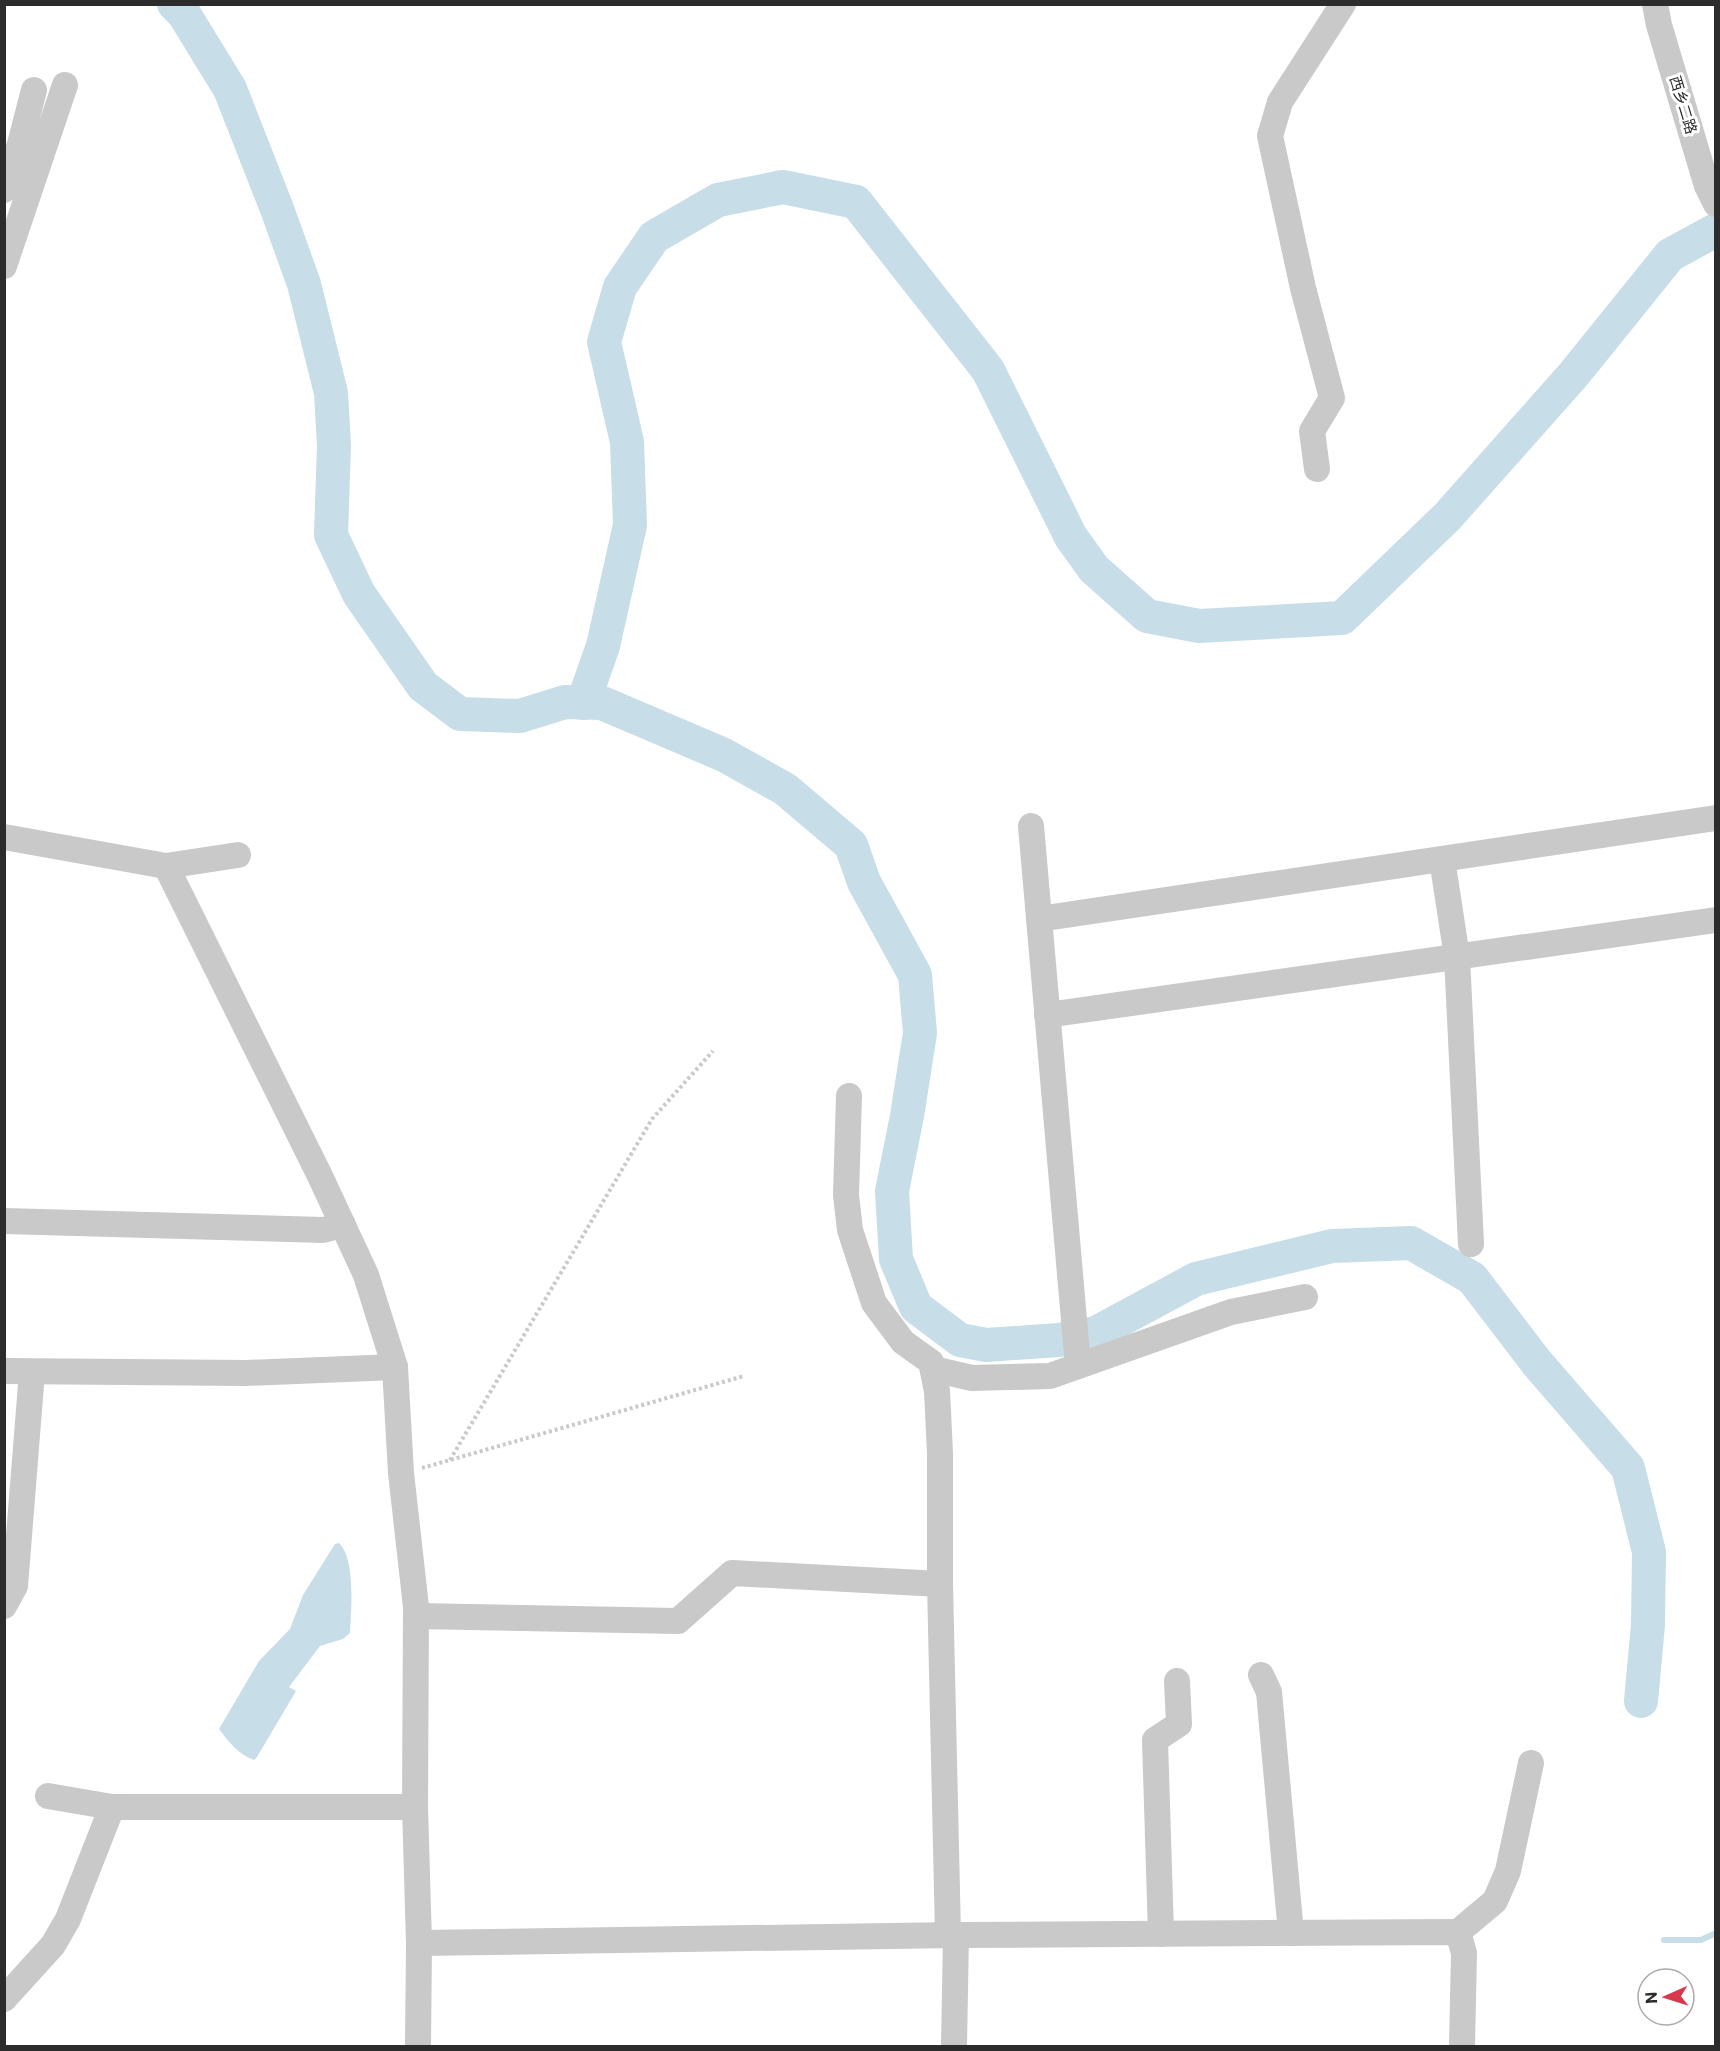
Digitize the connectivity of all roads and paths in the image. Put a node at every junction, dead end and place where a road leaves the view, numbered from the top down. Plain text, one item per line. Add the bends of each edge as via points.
1 (1343, 4) edge
2 (1655, 4) edge
3 (65, 85) dead end
4 (34, 90) dead end
5 (4, 190) edge
6 (1711, 195) edge
7 (4, 266) edge
8 (1317, 469) dead end
9 (1716, 818) edge
10 (1031, 826) dead end
11 (4, 837) edge
12 (238, 855) dead end
13 (1442, 859) junction
14 (166, 866) junction
15 (1039, 919) junction
16 (1716, 920) edge
17 (1457, 957) junction
18 (1047, 1015) junction
19 (713, 1051) dead end
20 (849, 1096) dead end
21 (4, 1221) edge
22 (343, 1225) junction
23 (1471, 1244) dead end
24 (1305, 1297) dead end
25 (1078, 1366) junction
26 (395, 1367) junction
27 (933, 1369) junction
28 (4, 1371) edge
29 (32, 1372) junction
30 (744, 1376) dead end
31 (450, 1460) junction
32 (401, 1473) junction
33 (940, 1584) junction
34 (4, 1606) edge
35 (416, 1617) junction
36 (1261, 1676) dead end
37 (1177, 1681) dead end
38 (1531, 1763) dead end
39 (48, 1796) dead end
40 (112, 1807) junction
41 (415, 1807) junction
42 (1458, 1932) junction
43 (1291, 1933) junction
44 (1161, 1934) junction
45 (952, 1935) junction
46 (419, 1943) junction
47 (4, 1999) edge
48 (418, 2046) edge
49 (954, 2046) edge
50 (1462, 2046) edge

1 - 8 street via 1280,102 1270,136 1332,398 1312,431
2 - 6 street, 西乡二路
3 - 7 street
4 - 5 street
9 - 13 street
10 - 15 street
11 - 14 street
12 - 14 street
13 - 15 street
13 - 17 street
14 - 22 street
15 - 18 street
16 - 17 street
17 - 18 street
17 - 23 street
18 - 25 street
19 - 31 path via 652,1119
20 - 27 street via 846,1194 850,1230 874,1303 903,1342 931,1362
21 - 22 street via 323,1230
22 - 26 street via 366,1275
24 - 25 street via 1231,1312
25 - 27 street via 1050,1376 972,1378
26 - 29 street via 246,1373
26 - 32 street
27 - 33 street via 938,1391
28 - 29 street
29 - 34 street via 15,1586
30 - 31 path
31 - 32 path
32 - 35 street
33 - 35 street via 732,1573 678,1621
33 - 45 street
35 - 41 street
36 - 43 street via 1269,1692
37 - 44 street via 1179,1724 1155,1740
38 - 42 street via 1508,1871 1495,1902
39 - 40 street
40 - 41 street
40 - 47 street via 68,1919 53,1945
41 - 46 street
42 - 43 street
42 - 50 street via 1464,1953
43 - 44 street
44 - 45 street
45 - 46 street
45 - 49 street
46 - 48 street

